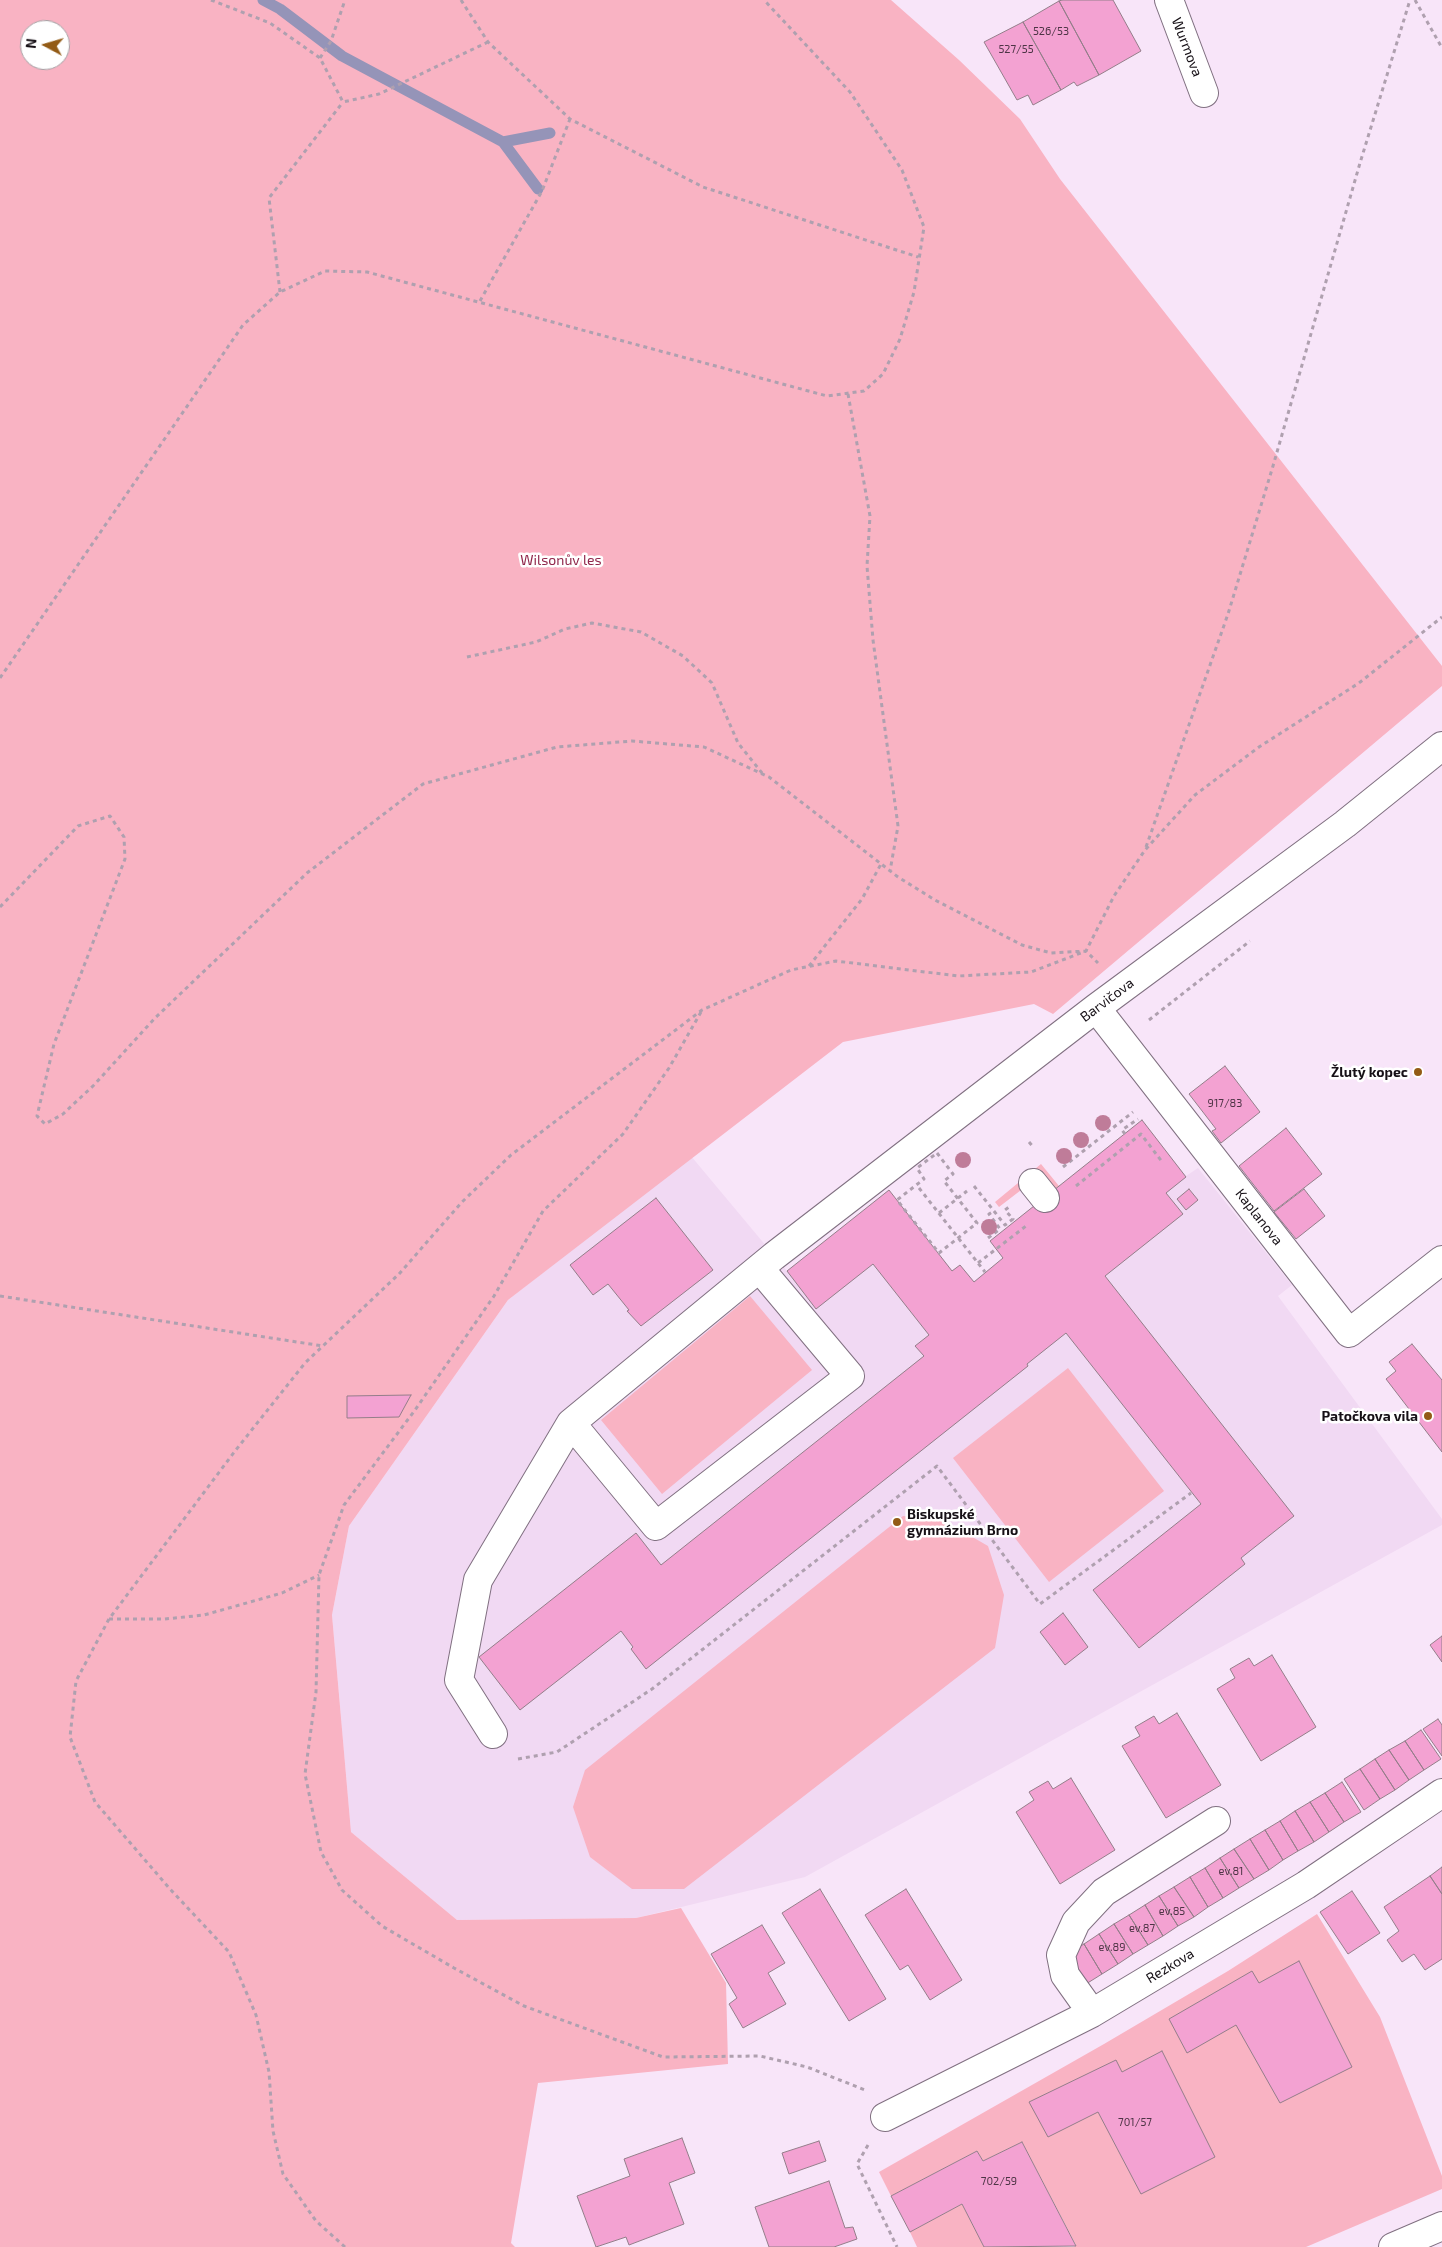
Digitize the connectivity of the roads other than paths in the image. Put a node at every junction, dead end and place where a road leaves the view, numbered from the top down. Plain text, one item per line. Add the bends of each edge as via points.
1 (1169, 0) edge
2 (1204, 93) dead end
3 (1442, 746) edge
4 (1096, 1008) junction
5 (1442, 1260) edge
6 (767, 1262) junction
7 (570, 1423) junction
8 (493, 1734) road end
9 (1442, 1793) edge
10 (1216, 1821) dead end
11 (1092, 2013) junction
12 (896, 2111) road end
13 (1442, 2226) edge
14 (1392, 2247) edge

1 - 2 street, Wurmova
3 - 4 street, Barvičova via 1345,824
4 - 5 street, Kaplanova via 1349,1333
4 - 6 street, Barvičova
6 - 7 street, Barvičova
6 - 7 street via 850,1376 656,1526
7 - 8 street via 478,1580 459,1680
9 - 11 street, Rezkova via 1306,1885
10 - 11 street via 1104,1892 1076,1922 1061,1955 1065,1975
11 - 12 street, Rezkova
13 - 14 street

